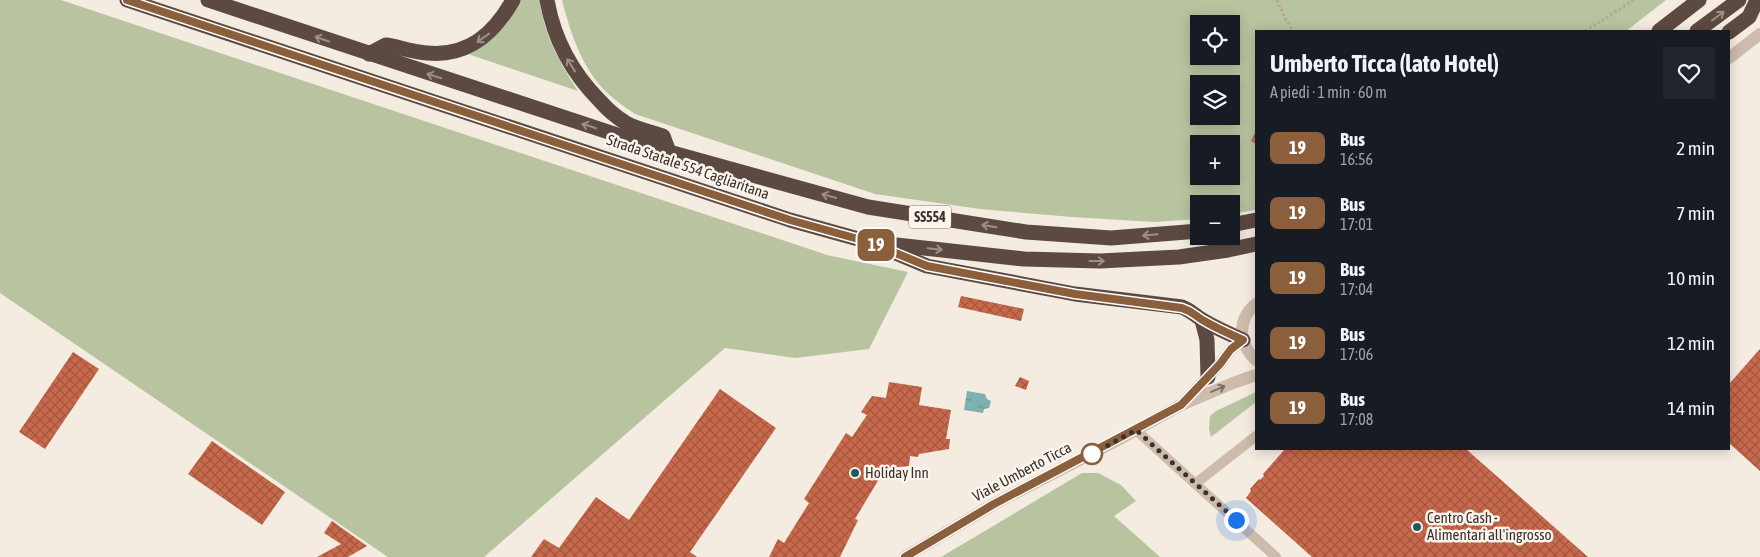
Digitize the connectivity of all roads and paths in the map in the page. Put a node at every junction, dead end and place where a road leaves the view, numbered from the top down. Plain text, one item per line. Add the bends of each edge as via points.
1 (127, 0) edge
2 (208, 0) edge
3 (513, 0) edge
4 (547, 0) edge
5 (1277, 0) edge
6 (1634, 0) edge
7 (1699, 0) edge
8 (1739, 0) edge
9 (1757, 0) edge
10 (1292, 30) edge
11 (1587, 30) edge
12 (1660, 30) edge
13 (1699, 30) edge
14 (1730, 31) edge
15 (1760, 34) edge
16 (368, 54) junction
17 (1730, 57) edge
18 (669, 152) junction
19 (1255, 220) edge
20 (1240, 224) edge
21 (1190, 232) edge
22 (869, 242) junction
23 (1255, 244) edge
24 (1255, 305) edge
25 (1202, 320) junction
26 (1243, 340) junction
27 (1255, 359) edge
28 (1255, 375) edge
29 (1208, 377) junction
30 (1181, 405) junction
31 (1136, 430) junction
32 (1255, 437) edge
33 (1195, 484) junction
34 (905, 557) edge
35 (1276, 557) edge

1 - 22 highway, Strada Statale 554 Cagliaritana / SS554 via 790,220
16 -> 2 highway, Strada Statale 554 Cagliaritana / SS554
3 -> 16 highway via 495,27 466,48 426,53 386,45
18 -> 4 highway via 662,136 627,123 608,110 582,82 559,45
5 - 10 path
6 - 11 path
7 - 12 highway
13 -> 8 highway
9 - 14 highway via 1749,17
15 - 17 street
18 -> 16 highway, Strada Statale 554 Cagliaritana / SS554
21 -> 18 highway, Strada Statale 554 Cagliaritana / SS554 via 1110,238 1026,232 868,207
19 - 20 highway
22 -> 23 highway, Strada Statale 554 Cagliaritana / SS554 via 1024,259 1100,261 1179,257
22 - 25 highway via 927,266 1075,294 1182,308 1193,311
24 - 26 street via 1245,318
25 - 26 highway
25 - 29 highway via 1207,340
26 - 27 street
26 - 29 street, Viale Umberto Ticca via 1231,349
30 -> 28 street, Viale Umberto Ticca
29 - 30 street, Viale Umberto Ticca
30 - 31 street, Viale Umberto Ticca
31 - 33 lane
31 - 34 street, Viale Umberto Ticca via 994,504
32 - 33 lane
33 - 35 lane

